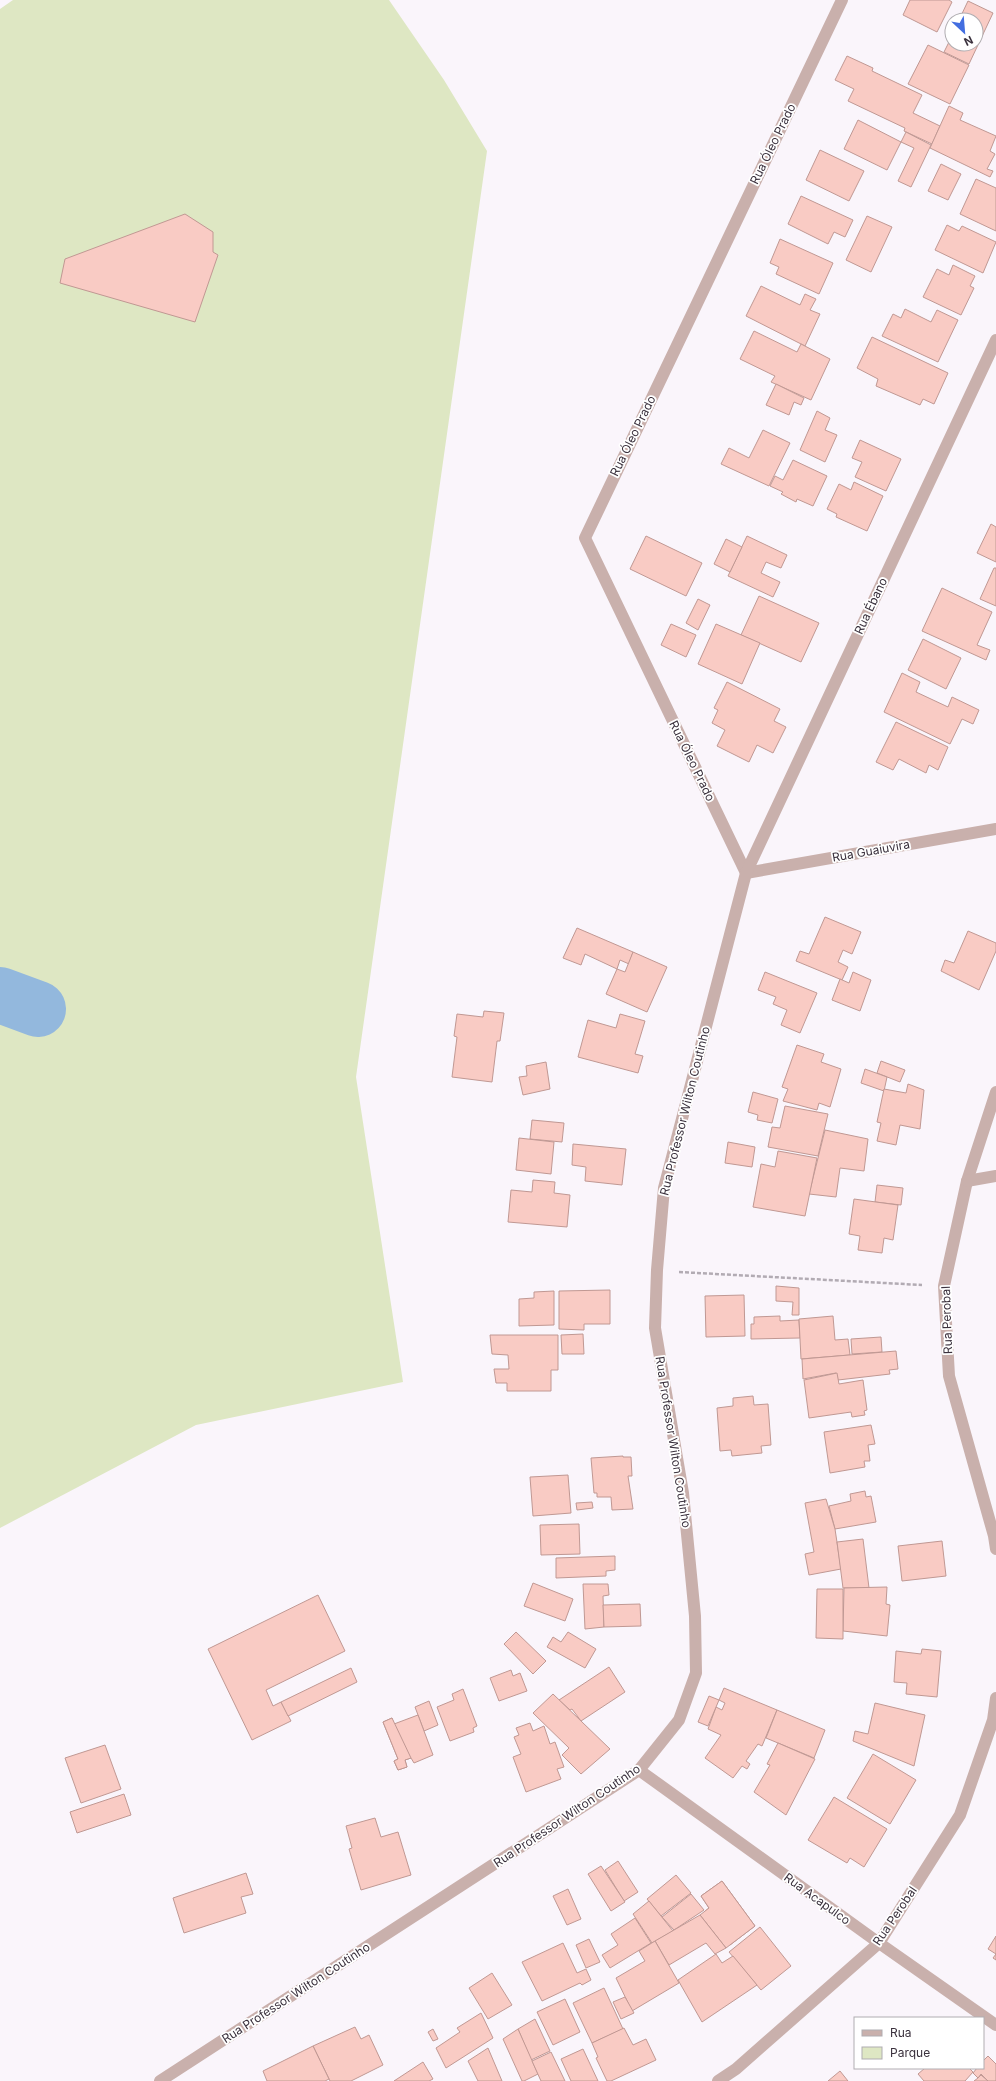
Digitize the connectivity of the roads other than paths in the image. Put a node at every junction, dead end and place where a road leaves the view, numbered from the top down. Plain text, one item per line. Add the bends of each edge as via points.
1 (842, 0) edge
2 (996, 340) edge
3 (996, 829) edge
4 (746, 873) junction
5 (996, 1092) edge
6 (996, 1176) edge
7 (967, 1181) junction
8 (996, 1549) edge
9 (996, 1698) edge
10 (639, 1770) junction
11 (879, 1943) junction
12 (996, 2025) edge
13 (160, 2081) edge
14 (718, 2081) edge

1 - 4 street, Rua Óleo Prado via 585,538
2 - 4 street, Rua Ébano
3 - 4 street, Rua Guaiuvira
4 - 10 street, Rua Professor Wilton Coutinho via 664,1188 657,1270 655,1328 683,1493 695,1616 696,1673 679,1720
5 - 7 street, Rua Perobal
6 - 7 street
7 - 8 street, Rua Perobal via 944,1286 949,1376
9 - 11 street, Rua Perobal via 993,1720 960,1814
10 - 11 street, Rua Acapulco
10 - 13 street, Rua Professor Wilton Coutinho
11 - 12 street, Rua Acapulco
11 - 14 street, Rua Perobal via 736,2069

